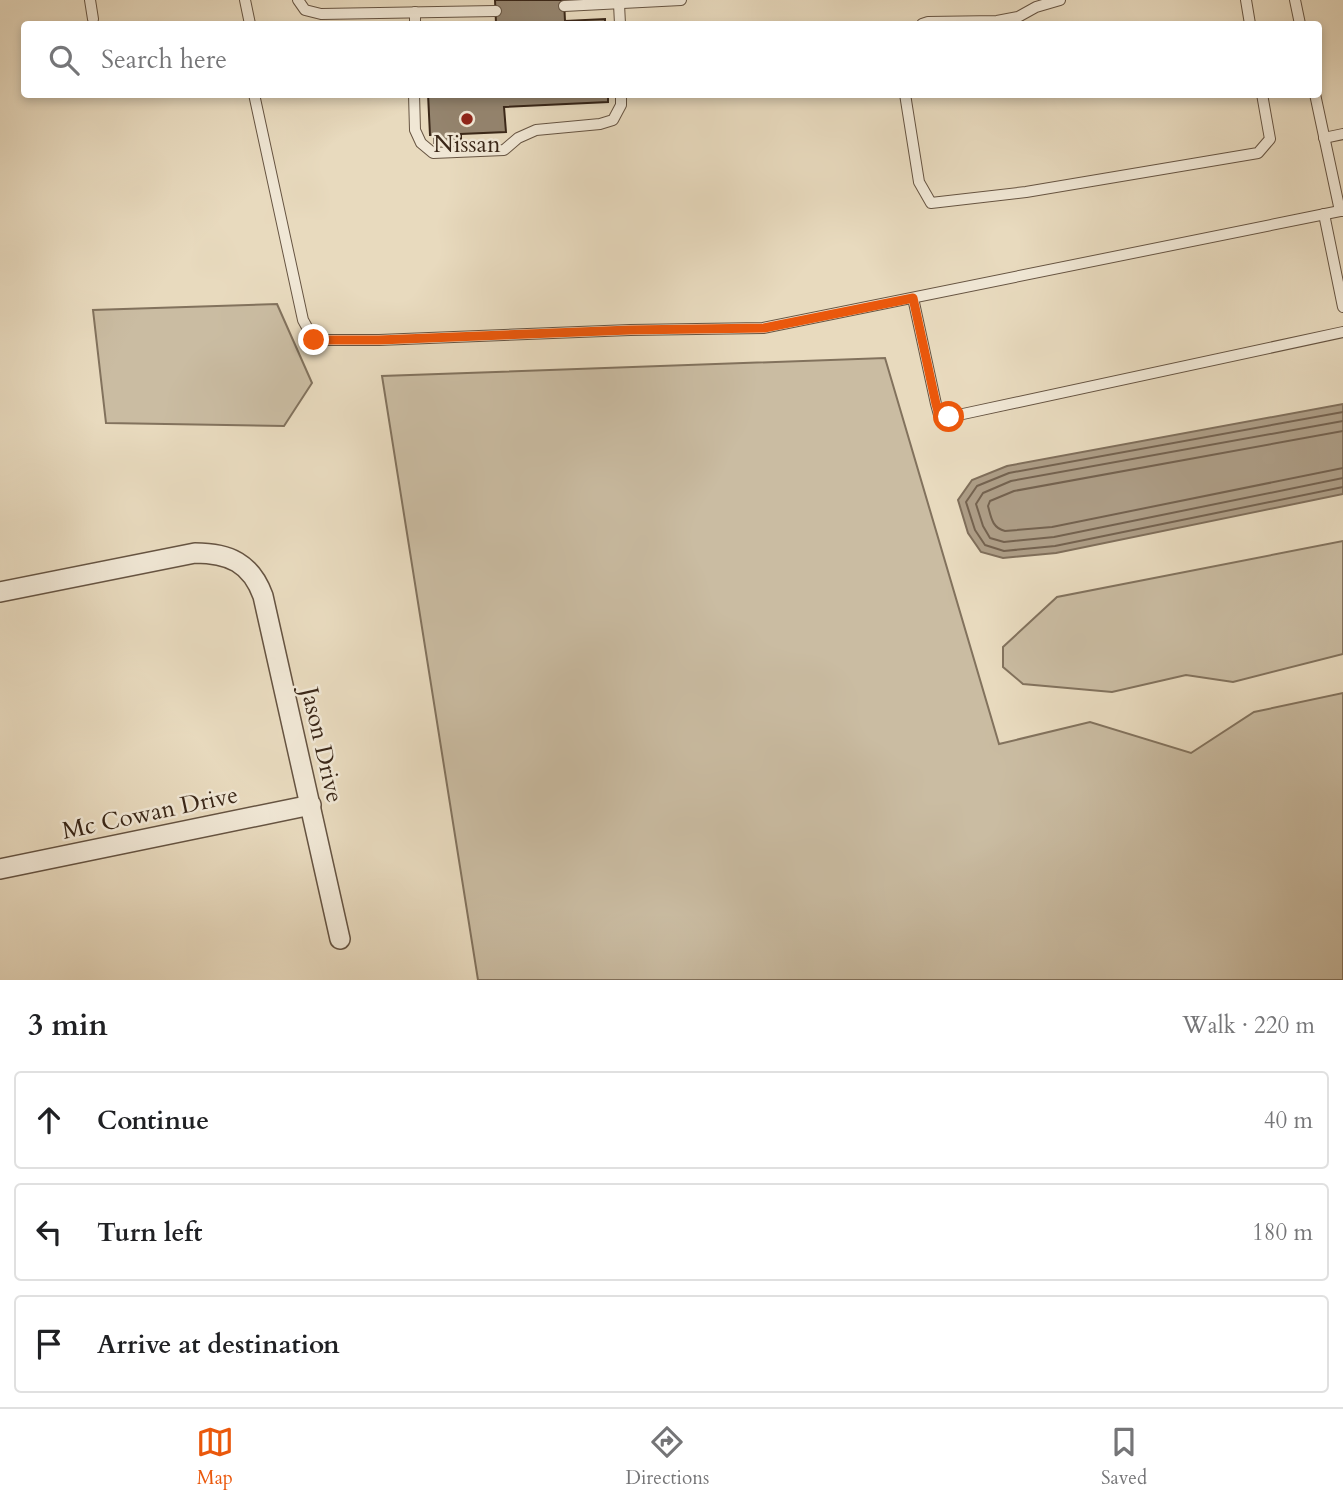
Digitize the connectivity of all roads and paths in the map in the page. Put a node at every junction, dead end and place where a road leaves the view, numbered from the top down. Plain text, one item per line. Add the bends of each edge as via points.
1 (90, 0) edge
2 (245, 0) edge
3 (298, 0) edge
4 (681, 0) edge
5 (1060, 0) edge
6 (1246, 0) edge
7 (1295, 0) edge
8 (620, 4) junction
9 (564, 6) dead end
10 (496, 11) dead end
11 (415, 12) junction
12 (93, 19) dead end
13 (249, 21) edge
14 (415, 21) edge
15 (620, 21) edge
16 (955, 21) edge
17 (1250, 21) edge
18 (1299, 21) edge
19 (255, 98) edge
20 (414, 98) edge
21 (621, 98) edge
22 (906, 98) edge
23 (1263, 98) edge
24 (1316, 98) edge
25 (1343, 134) edge
26 (1324, 138) junction
27 (1341, 211) edge
28 (1324, 214) junction
29 (913, 298) junction
30 (1343, 306) edge
31 (1343, 332) edge
32 (0, 592) edge
33 (311, 805) junction
34 (0, 869) edge
35 (340, 939) dead end

1 - 12 lane
2 - 13 lane
3 - 11 lane via 305,10 321,14
4 - 8 lane
5 - 16 lane via 1018,18
6 - 17 lane
7 - 18 lane
8 - 9 lane
8 - 15 lane
10 - 11 lane
11 - 14 lane
19 - 29 lane via 303,320 314,340 764,328
20 - 21 lane via 415,130 421,144 433,153 504,150 536,130 600,124 613,120
22 - 23 lane via 919,182 931,203 1258,153 1270,139
24 - 26 lane
25 - 26 lane
26 - 27 lane
27 - 28 lane
28 - 29 lane
28 - 30 lane
29 - 31 lane via 939,415 949,417
32 - 33 street, Jason Drive via 195,553 217,553 232,559 258,583 263,596
33 - 34 street, Mc Cowan Drive
33 - 35 street, Jason Drive

